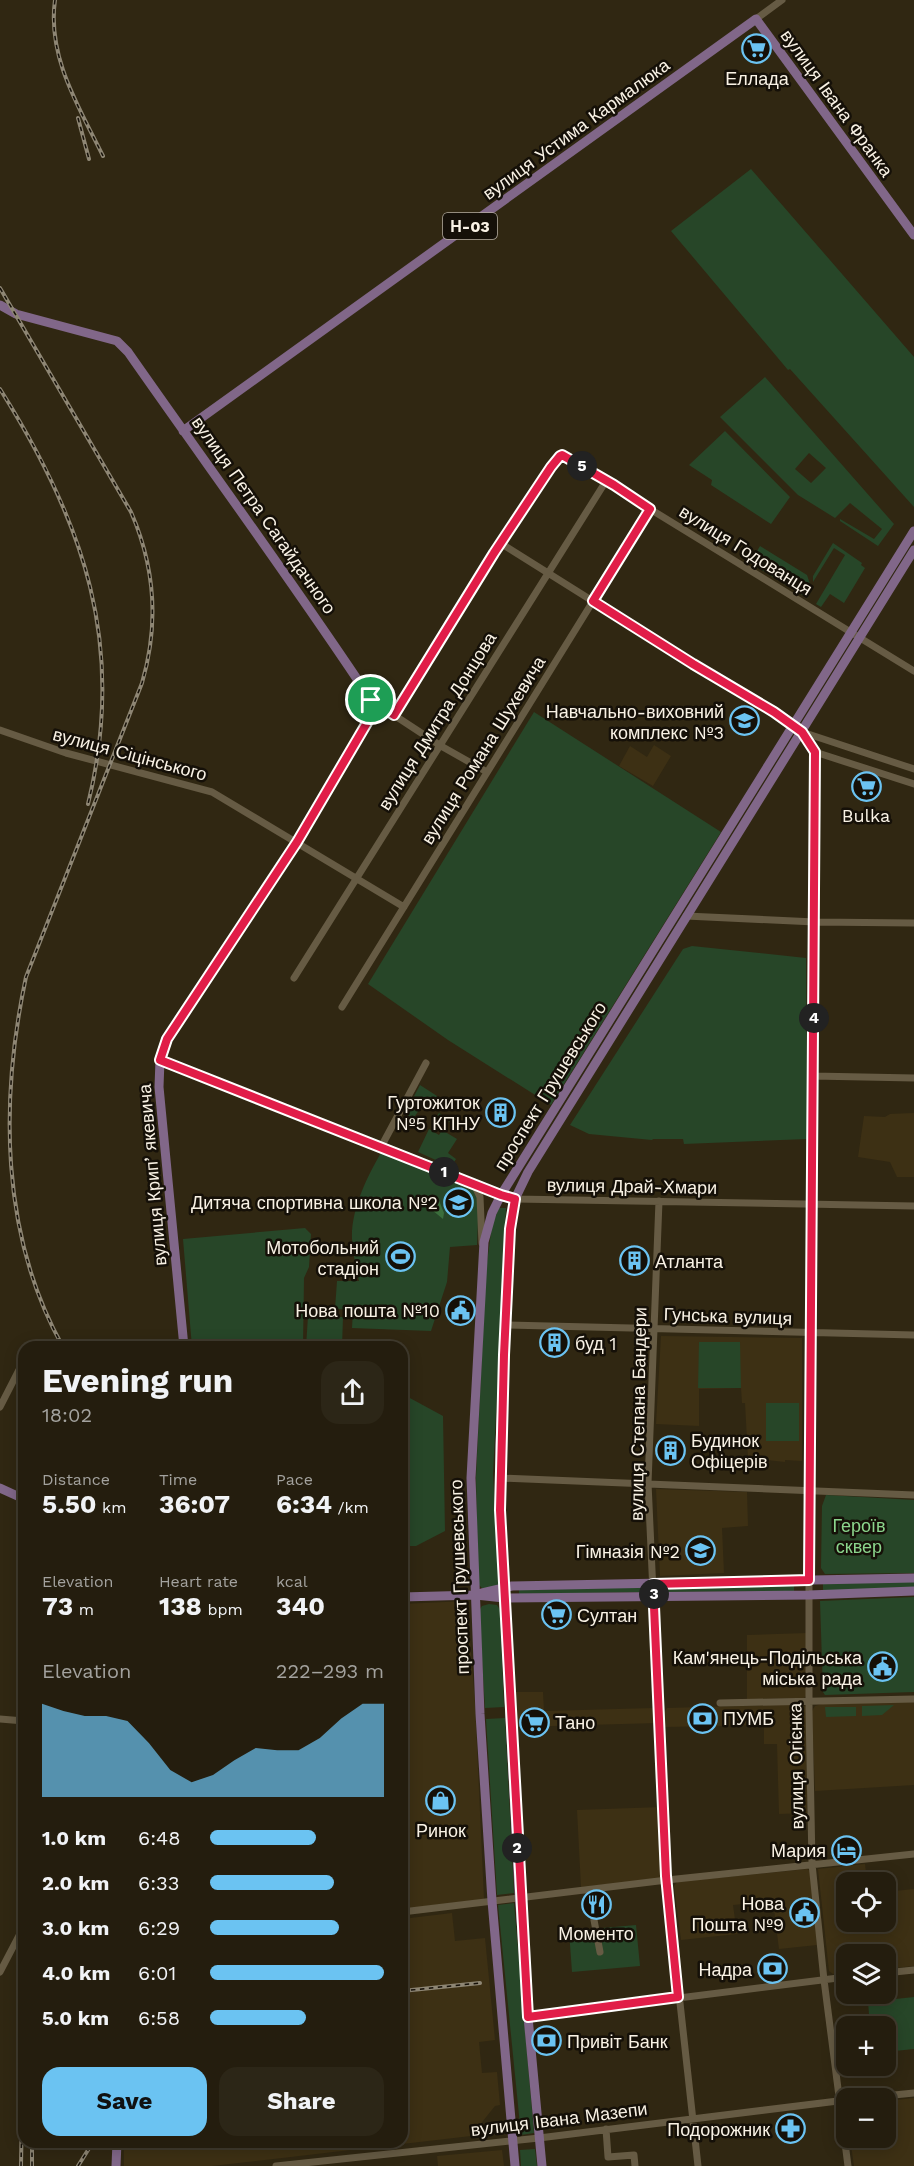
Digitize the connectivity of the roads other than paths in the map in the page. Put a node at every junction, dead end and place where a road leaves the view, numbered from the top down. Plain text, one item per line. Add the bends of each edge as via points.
1 (782, 0) edge
2 (756, 19) junction
3 (914, 235) edge
4 (0, 305) edge
5 (183, 431) junction
6 (606, 481) junction
7 (650, 509) junction
8 (914, 531) edge
9 (502, 544) junction
10 (914, 550) edge
11 (548, 573) junction
12 (593, 601) junction
13 (856, 635) junction
14 (914, 671) edge
15 (371, 700) junction
16 (394, 715) junction
17 (798, 729) junction
18 (0, 730) edge
19 (441, 746) junction
20 (815, 752) junction
21 (914, 770) edge
22 (488, 772) junction
23 (914, 784) edge
24 (297, 842) junction
25 (355, 879) junction
26 (404, 907) junction
27 (686, 916) junction
28 (815, 922) junction
29 (914, 923) edge
30 (294, 978) dead end
31 (342, 1007) dead end
32 (160, 1060) junction
33 (426, 1063) dead end
34 (813, 1076) junction
35 (914, 1078) edge
36 (381, 1147) junction
37 (474, 1184) junction
38 (501, 1195) junction
39 (515, 1199) junction
40 (659, 1202) junction
41 (813, 1204) junction
42 (914, 1206) edge
43 (483, 1266) junction
44 (505, 1325) junction
45 (654, 1329) junction
46 (809, 1334) junction
47 (914, 1335) edge
48 (183, 1341) edge
49 (18, 1372) edge
50 (0, 1407) edge
51 (500, 1478) junction
52 (648, 1483) junction
53 (0, 1488) edge
54 (809, 1491) junction
55 (914, 1495) edge
56 (18, 1496) edge
57 (914, 1578) edge
58 (809, 1580) junction
59 (653, 1584) junction
60 (504, 1587) junction
61 (914, 1591) edge
62 (476, 1595) junction
63 (809, 1595) junction
64 (654, 1596) junction
65 (408, 1597) edge
66 (504, 1598) junction
67 (914, 1699) edge
68 (809, 1701) junction
69 (720, 1703) dead end
70 (0, 1719) edge
71 (18, 1720) edge
72 (914, 1854) edge
73 (812, 1864) junction
74 (667, 1880) junction
75 (520, 1898) junction
76 (492, 1901) junction
77 (408, 1911) edge
78 (594, 1920) dead end
79 (18, 1938) edge
80 (600, 1952) dead end
81 (914, 1970) edge
82 (0, 1972) edge
83 (896, 1972) edge
84 (836, 1978) edge
85 (824, 1980) junction
86 (678, 1997) junction
87 (528, 2017) junction
88 (841, 2088) edge
89 (914, 2093) edge
90 (896, 2095) edge
91 (836, 2102) edge
92 (693, 2118) junction
93 (606, 2130) junction
94 (539, 2138) junction
95 (513, 2141) junction
96 (117, 2148) edge
97 (847, 2148) edge
98 (116, 2166) edge
99 (276, 2166) edge
100 (514, 2166) edge
101 (542, 2166) edge
102 (635, 2166) edge
103 (698, 2166) edge
104 (848, 2166) edge

1 - 2 street, вулиця Устима Кармалюка
2 - 3 main road, вулиця Івана Франка
2 - 5 main road, вулиця Устима Кармалюка / Н-03
4 - 5 main road, вулиця Петра Сагайдачного via 16,314 117,341
5 - 15 main road, вулиця Петра Сагайдачного via 309,605
6 - 7 street, вулиця Годованця
6 - 9 street, вулиця Годованця via 560,456
6 - 11 street, вулиця Дмитра Донцова
7 - 12 street, вулиця Романа Шухевича
7 - 13 street, вулиця Годованця
8 - 13 main road, проспект Грушевського
9 - 11 street
9 - 16 street
10 - 13 main road, проспект Грушевського
11 - 12 street
11 - 19 street, вулиця Дмитра Донцова
12 - 17 street
12 - 22 street, вулиця Романа Шухевича
13 - 14 street, вулиця Годованця
13 - 17 main road, проспект Грушевського
15 - 16 street, вулиця Петра Сагайдачного
15 - 24 main road, вулиця Крипʼякевича via 371,716
16 - 19 street, вулиця Петра Сагайдачного
17 - 20 street
17 - 21 street
17 - 27 main road, проспект Грушевського
17 - 38 main road, проспект Грушевського
18 - 24 street, вулиця Сіцінського via 66,753 212,792
19 - 22 street, вулиця Петра Сагайдачного
19 - 25 street, вулиця Дмитра Донцова
20 - 23 street
20 - 28 street, вулиця Огієнка
22 - 26 street, вулиця Романа Шухевича
24 - 25 street, вулиця Сіцінського
24 - 32 main road, вулиця Крипʼякевича via 167,1039
25 - 26 street, вулиця Сіцінського
25 - 30 street, вулиця Дмитра Донцова
26 - 31 street, вулиця Романа Шухевича
27 - 28 street
27 - 39 main road, проспект Грушевського
28 - 29 street
28 - 34 street, вулиця Огієнка
32 - 36 street, вулиця Драй-Хмари
32 - 48 main road, вулиця Крипʼякевича via 159,1087
33 - 36 street
34 - 35 street
34 - 41 street, вулиця Огієнка
36 - 37 street, вулиця Драй-Хмари
37 - 38 street, вулиця Драй-Хмари
37 - 43 street via 480,1197
38 - 39 street, вулиця Драй-Хмари
38 - 43 main road, проспект Грушевського via 487,1225
39 - 40 street, вулиця Драй-Хмари
39 - 44 main road, проспект Грушевського
40 - 41 street, вулиця Драй-Хмари
40 - 45 street, вулиця Степана Бандери
41 - 42 street, вулиця Драй-Хмари
41 - 46 street, вулиця Огієнка
43 - 62 main road, проспект Грушевського via 471,1478
44 - 45 street, Гунська вулиця
44 - 51 main road, проспект Грушевського
45 - 46 street, Гунська вулиця
45 - 52 street, вулиця Степана Бандери
46 - 47 street, Гунська вулиця
46 - 54 street, вулиця Огієнка
49 - 50 street
51 - 52 street
51 - 60 main road, проспект Грушевського
52 - 54 street
52 - 59 street, вулиця Степана Бандери
53 - 56 main road
54 - 55 street
54 - 58 street, вулиця Огієнка
57 - 58 main road
58 - 59 main road
58 - 63 street, вулиця Огієнка
59 - 60 main road
59 - 64 street, вулиця Степана Бандери
60 - 62 main road
60 - 66 main road, проспект Грушевського
61 - 63 main road
62 - 65 main road
62 - 66 main road
62 - 76 main road, проспект Грушевського
63 - 64 main road
63 - 68 street, вулиця Огієнка
64 - 66 main road
64 - 74 street, вулиця Степана Бандери
66 - 75 main road, проспект Грушевського
67 - 68 street
68 - 69 street
68 - 73 street, вулиця Огієнка
70 - 71 street
72 - 73 street
73 - 74 street
73 - 85 street, вулиця Огієнка
74 - 75 street
74 - 86 street, вулиця Степана Бандери
75 - 76 street
75 - 87 main road, проспект Грушевського
76 - 77 street
76 - 95 main road, проспект Грушевського
78 - 80 street
79 - 82 street
81 - 83 street
84 - 85 street
85 - 86 street
85 - 88 street, вулиця Огієнка
86 - 87 street
86 - 92 street, вулиця Степана Бандери
87 - 94 main road, проспект Грушевського
89 - 90 street
91 - 92 street, вулиця Івана Мазепи
92 - 93 street, вулиця Івана Мазепи
92 - 103 street, вулиця Степана Бандери
93 - 94 street, вулиця Івана Мазепи
93 - 102 street via 608,2157 634,2155
94 - 95 street, вулиця Івана Мазепи
94 - 101 main road, проспект Грушевського
95 - 99 street, вулиця Івана Мазепи
95 - 100 main road, проспект Грушевського
96 - 98 main road
97 - 104 street, вулиця Огієнка

